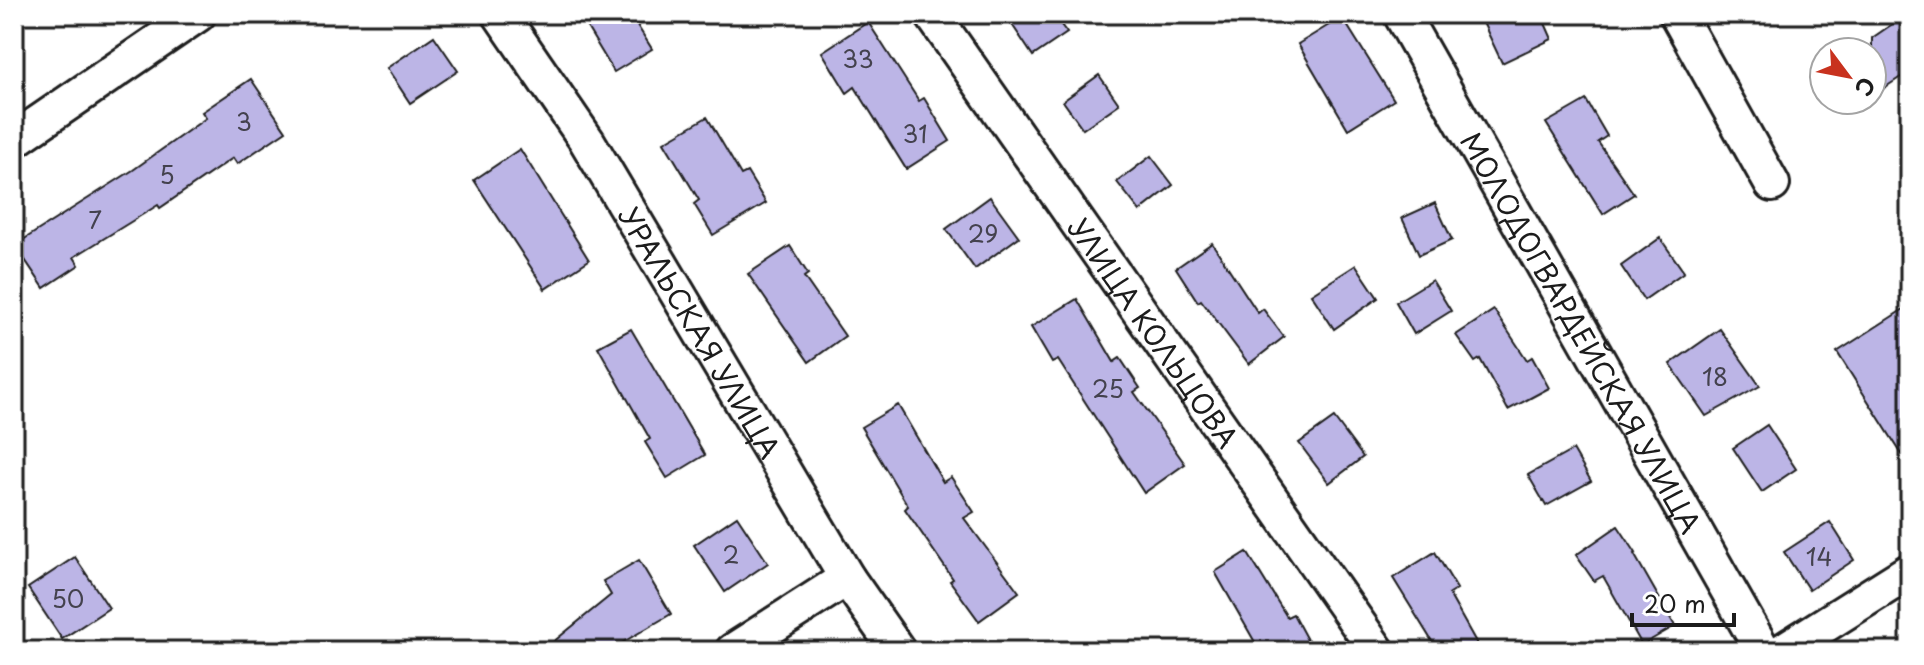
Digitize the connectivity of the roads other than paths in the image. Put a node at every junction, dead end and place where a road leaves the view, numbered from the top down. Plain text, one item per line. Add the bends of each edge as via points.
1 (198, 14) edge
2 (500, 14) edge
3 (932, 14) edge
4 (1401, 14) edge
5 (1677, 14) edge
6 (14, 140) edge
7 (1772, 184) dead end
8 (1910, 571) edge
9 (847, 578) junction
10 (733, 651) edge
11 (898, 651) edge
12 (1377, 651) edge
13 (1763, 651) edge
14 (1783, 651) edge

1 - 6 street
2 - 9 street, УРАЛЬСКАЯ УЛИЦА via 587,141
3 - 12 street, УЛИЦА КОЛЬЦОВА
4 - 13 street, МОЛОДОГВАРДЕЙСКАЯ УЛИЦА
5 - 7 street
8 - 14 street
9 - 10 street
9 - 11 street, УРАЛЬСКАЯ УЛИЦА

